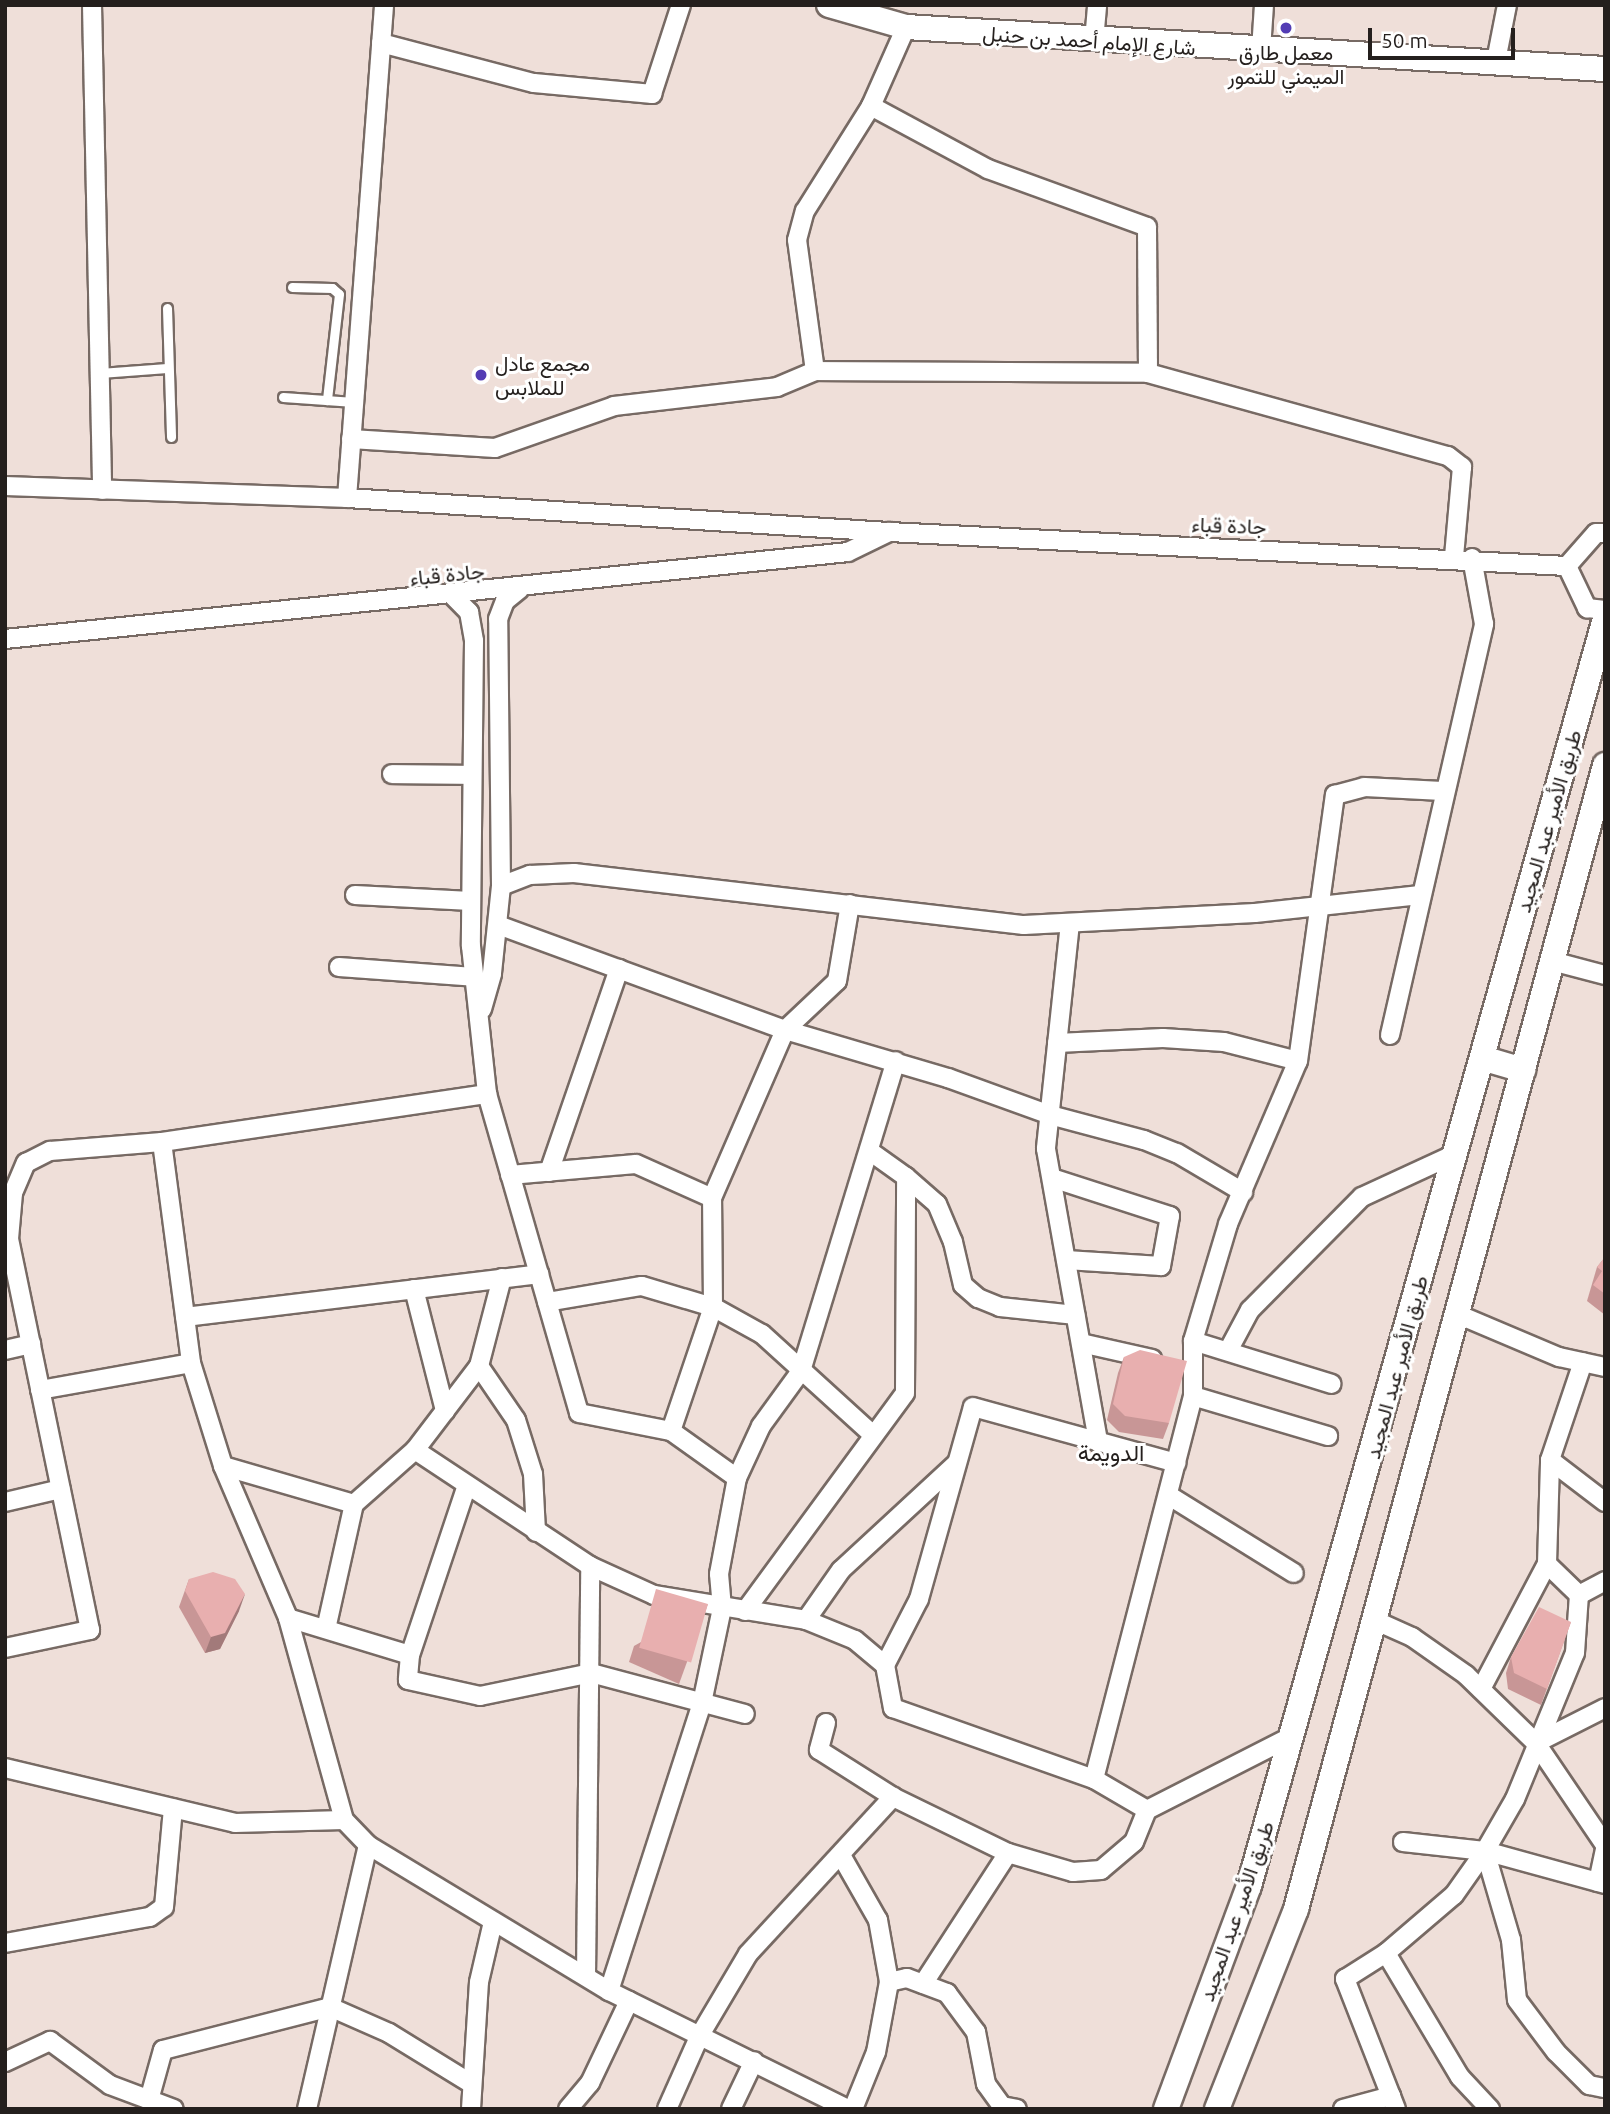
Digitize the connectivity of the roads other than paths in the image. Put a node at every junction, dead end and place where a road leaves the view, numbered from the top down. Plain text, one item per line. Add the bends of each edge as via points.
1 (92, 5) edge
2 (384, 5) edge
3 (681, 5) edge
4 (829, 5) edge
5 (1097, 5) edge
6 (1264, 5) edge
7 (1507, 5) edge
8 (906, 27) junction
9 (1094, 41) junction
10 (381, 43) junction
11 (1261, 50) junction
12 (1496, 61) junction
13 (1605, 69) edge
14 (872, 106) junction
15 (292, 287) dead end
16 (167, 308) dead end
17 (167, 368) junction
18 (815, 371) junction
19 (100, 373) junction
20 (1148, 373) junction
21 (283, 397) dead end
22 (327, 400) junction
23 (354, 401) junction
24 (171, 437) dead end
25 (351, 439) junction
26 (5, 486) edge
27 (102, 490) junction
28 (347, 498) junction
29 (889, 532) junction
30 (1605, 533) edge
31 (1463, 558) junction
32 (1567, 566) junction
33 (520, 589) junction
34 (453, 596) junction
35 (1605, 610) edge
36 (1605, 619) edge
37 (5, 639) edge
38 (1605, 765) edge
39 (392, 774) dead end
40 (472, 775) junction
41 (1443, 792) junction
42 (501, 886) junction
43 (355, 895) dead end
44 (1420, 895) junction
45 (471, 901) junction
46 (850, 904) junction
47 (1321, 906) junction
48 (1070, 923) junction
49 (498, 925) junction
50 (1552, 961) junction
51 (339, 967) dead end
52 (619, 969) junction
53 (1605, 975) edge
54 (474, 976) junction
55 (479, 1022) junction
56 (785, 1030) junction
57 (1390, 1035) dead end
58 (1057, 1042) junction
59 (1482, 1058) junction
60 (896, 1061) junction
61 (1298, 1061) junction
62 (1522, 1070) junction
63 (486, 1094) junction
64 (1050, 1115) junction
65 (162, 1142) junction
66 (871, 1152) junction
67 (1455, 1154) junction
68 (549, 1172) junction
69 (510, 1175) junction
70 (906, 1177) junction
71 (1052, 1178) junction
72 (1243, 1192) junction
73 (712, 1198) junction
74 (1066, 1261) junction
75 (539, 1274) junction
76 (502, 1278) junction
77 (414, 1289) junction
78 (547, 1302) junction
79 (713, 1307) junction
80 (1457, 1314) junction
81 (1076, 1315) junction
82 (185, 1317) junction
83 (1193, 1342) junction
84 (1080, 1343) junction
85 (31, 1344) junction
86 (5, 1350) edge
87 (1228, 1351) junction
88 (1583, 1362) junction
89 (191, 1363) junction
90 (479, 1366) junction
91 (1605, 1367) edge
92 (1193, 1368) junction
93 (801, 1371) junction
94 (1332, 1384) dead end
95 (40, 1390) junction
96 (1193, 1396) junction
97 (445, 1411) junction
98 (671, 1432) junction
99 (873, 1434) junction
100 (1328, 1436) dead end
101 (1098, 1442) junction
102 (415, 1450) junction
103 (1550, 1460) junction
104 (957, 1463) junction
105 (1176, 1463) junction
106 (223, 1466) junction
107 (737, 1479) junction
108 (467, 1485) junction
109 (61, 1489) junction
110 (1168, 1495) junction
111 (5, 1502) edge
112 (1605, 1502) edge
113 (354, 1504) junction
114 (536, 1532) junction
115 (1546, 1564) junction
116 (590, 1566) junction
117 (1294, 1573) dead end
118 (1605, 1581) edge
119 (1579, 1595) junction
120 (722, 1608) junction
121 (745, 1611) junction
122 (288, 1618) junction
123 (806, 1620) junction
124 (1374, 1620) junction
125 (326, 1629) junction
126 (5, 1648) edge
127 (410, 1655) junction
128 (885, 1665) junction
129 (591, 1672) junction
130 (1481, 1689) junction
131 (702, 1703) junction
132 (1605, 1708) edge
133 (745, 1714) dead end
134 (826, 1723) dead end
135 (1292, 1736) junction
136 (1536, 1742) junction
137 (5, 1768) edge
138 (1094, 1779) junction
139 (893, 1797) junction
140 (173, 1808) junction
141 (1147, 1810) junction
142 (344, 1820) junction
143 (1403, 1842) dead end
144 (368, 1845) junction
145 (1605, 1847) edge
146 (1485, 1851) junction
147 (1008, 1853) junction
148 (842, 1857) junction
149 (1602, 1883) edge
150 (493, 1922) junction
151 (5, 1943) edge
152 (1386, 1953) junction
153 (586, 1976) junction
154 (889, 1982) junction
155 (923, 1984) junction
156 (609, 1991) junction
157 (629, 2001) junction
158 (330, 2007) junction
159 (700, 2035) junction
160 (754, 2061) junction
161 (5, 2062) edge
162 (472, 2084) junction
163 (1605, 2088) edge
164 (149, 2099) junction
165 (1394, 2102) edge
166 (174, 2109) edge
167 (307, 2109) edge
168 (471, 2109) edge
169 (568, 2109) edge
170 (667, 2109) edge
171 (731, 2109) edge
172 (850, 2109) edge
173 (1017, 2109) edge
174 (1166, 2109) edge
175 (1217, 2109) edge
176 (1343, 2109) edge
177 (1490, 2109) edge

1 - 19 street
2 - 10 street
3 - 10 street via 652,94 534,83
4 - 8 main road, شارع الإمام أحمد بن حنبل
5 - 9 street
6 - 11 street
7 - 12 street
8 - 9 main road, شارع الإمام أحمد بن حنبل
8 - 14 street
9 - 11 main road, شارع الإمام أحمد بن حنبل
10 - 23 street
11 - 12 main road, شارع الإمام أحمد بن حنبل
12 - 13 main road, شارع الإمام أحمد بن حنبل
14 - 18 street via 804,211 797,240
14 - 20 street via 988,169 1147,228
15 - 22 lane via 332,288 339,294
16 - 17 lane
17 - 19 lane
17 - 24 lane
18 - 20 street
18 - 25 street via 777,387 614,406 495,448
19 - 27 street
20 - 31 street via 1448,456 1462,467
21 - 22 lane
22 - 23 lane
23 - 25 street
25 - 28 street
26 - 27 street, جادة قباء
27 - 28 street, جادة قباء
28 - 29 street, جادة قباء
29 - 31 street, جادة قباء
29 - 33 street, جادة قباء via 848,552
30 - 32 street via 1596,533
31 - 32 street, جادة قباء
31 - 41 street via 1484,624
32 - 35 street via 1587,608
33 - 34 street, جادة قباء
33 - 42 street via 505,601 498,619
34 - 37 street, جادة قباء
34 - 40 street via 469,612 474,641
36 - 59 main road, طريق الأمير عبد المجيد
38 - 50 main road, طريق الأمير عبد المجيد
39 - 40 street
40 - 45 street
41 - 44 street
41 - 47 street via 1364,788 1335,795
42 - 46 street via 530,875 574,873
42 - 49 street
43 - 45 street
44 - 47 street
44 - 57 street
45 - 54 street
46 - 48 street via 1024,925
46 - 56 street via 837,981
47 - 48 street
47 - 61 street
48 - 58 street
49 - 52 street
49 - 55 street
50 - 53 street
50 - 62 main road, طريق الأمير عبد المجيد
51 - 54 street
52 - 56 street
52 - 68 street
54 - 55 street
55 - 63 street
56 - 60 street
56 - 73 street
58 - 61 street via 1188,1039 1224,1042
58 - 64 street
59 - 62 main road
59 - 67 main road, طريق الأمير عبد المجيد
60 - 64 street
60 - 66 street
61 - 72 street
62 - 80 main road, طريق الأمير عبد المجيد
63 - 65 street
63 - 69 street
64 - 71 street via 1046,1149
64 - 72 street via 1102,1126 1177,1153
65 - 82 street
65 - 85 street via 50,1151 26,1163 13,1193 9,1239
66 - 70 street
66 - 93 street
67 - 87 street via 1362,1197 1250,1310
67 - 135 main road, طريق الأمير عبد المجيد
68 - 69 street
68 - 73 street via 636,1164
69 - 75 street
70 - 81 street via 937,1204 953,1242 963,1285 978,1298 1000,1307
70 - 99 street via 905,1393
71 - 74 street
71 - 74 street via 1170,1216 1161,1266
72 - 83 street via 1228,1224
73 - 79 street
74 - 81 street
75 - 76 street
75 - 78 street
76 - 77 street
76 - 90 street
77 - 82 street
77 - 97 street
78 - 79 street via 642,1286
78 - 98 street via 579,1413
79 - 93 street via 762,1334
79 - 98 street
80 - 88 street
80 - 124 main road, طريق الأمير عبد المجيد
81 - 84 street
82 - 89 street
83 - 87 street
83 - 92 street
84 - 92 street
84 - 101 street
85 - 86 street
85 - 95 street
87 - 94 street
88 - 91 street
88 - 103 street
89 - 95 street
89 - 106 street
90 - 97 street
90 - 114 street via 516,1420 533,1474
92 - 96 street
93 - 99 street
93 - 107 street via 761,1426
95 - 109 street
96 - 100 street
96 - 105 street
97 - 102 street
98 - 107 street
99 - 121 street
101 - 104 street via 973,1407
101 - 105 street
102 - 108 street
102 - 113 street
103 - 112 street
103 - 115 street
104 - 123 street via 841,1570
104 - 128 street via 919,1600
105 - 110 street
106 - 113 street
106 - 122 street
107 - 120 street via 719,1574
108 - 114 street
108 - 127 street
109 - 111 street
109 - 126 street via 90,1629
110 - 117 street
110 - 138 street
113 - 125 street
114 - 116 street
115 - 119 street
115 - 130 street
116 - 120 street via 654,1595
116 - 129 street
118 - 119 street
119 - 136 street via 1575,1653
120 - 121 street
120 - 131 street
121 - 123 street
122 - 125 street
122 - 142 street
123 - 128 street via 855,1640
124 - 130 street via 1412,1637
124 - 175 main road, طريق الأمير عبد المجيد via 1296,1909
125 - 127 street
127 - 129 street via 408,1680 480,1696
128 - 138 street via 893,1708
129 - 131 street
129 - 153 street
130 - 136 street
131 - 133 street
131 - 156 street
132 - 136 street
134 - 139 street via 819,1750
135 - 141 street
135 - 174 main road, طريق الأمير عبد المجيد via 1249,1886
136 - 145 street
136 - 146 street via 1515,1799
137 - 140 street
138 - 141 street
139 - 147 street
139 - 148 street
140 - 142 street via 234,1823
140 - 151 street via 164,1907 150,1917
141 - 147 street via 1134,1842 1101,1870 1073,1872
142 - 144 street
143 - 146 street
144 - 150 street
144 - 158 street
145 - 149 street
146 - 149 street
146 - 152 street via 1454,1895
146 - 163 street via 1511,1940 1517,2000 1556,2052 1589,2085
147 - 155 street
148 - 154 street via 878,1920
148 - 159 street via 781,1914 748,1954
150 - 153 street
150 - 162 street via 479,1982
152 - 165 street via 1345,1979
152 - 177 street via 1460,2077
153 - 156 street
154 - 155 street via 907,1978
154 - 172 street via 876,2052
155 - 173 street via 947,1993 976,2032 985,2084 1002,2106
156 - 157 street
157 - 159 street
157 - 169 street via 590,2083
158 - 162 street via 389,2033
158 - 164 street via 163,2050
158 - 167 street
159 - 160 street
159 - 170 street
160 - 171 street
160 - 172 street
161 - 164 street via 50,2041 110,2085
162 - 168 street
164 - 166 street
165 - 176 street

